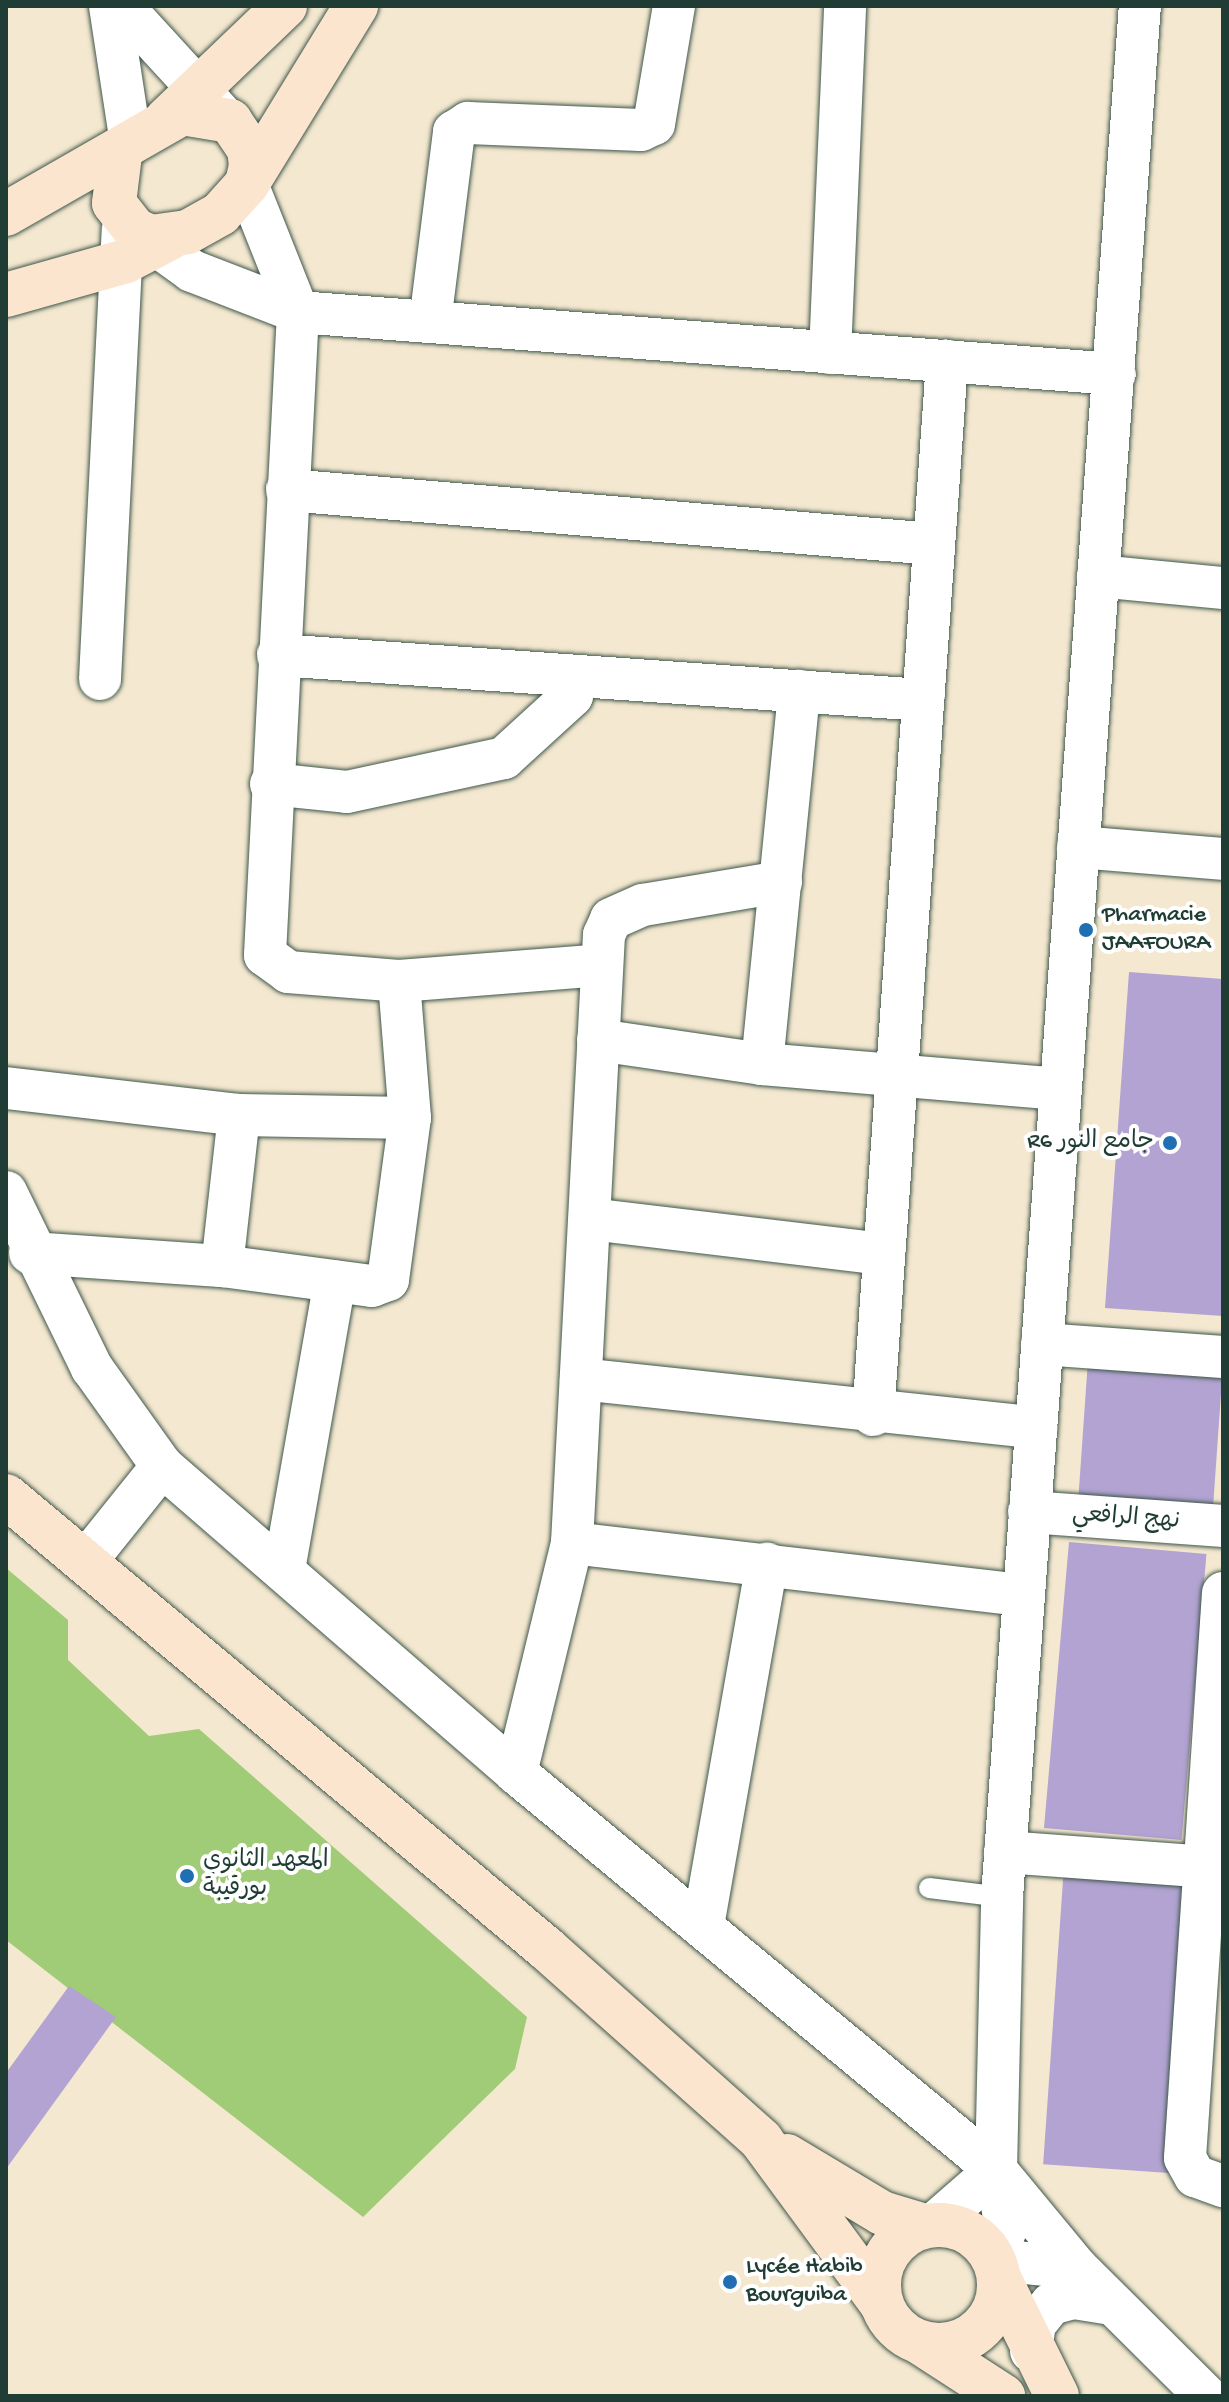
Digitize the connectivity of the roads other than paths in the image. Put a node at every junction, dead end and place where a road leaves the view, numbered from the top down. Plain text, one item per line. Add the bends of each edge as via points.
1 (110, 6) edge
2 (122, 6) edge
3 (285, 6) edge
4 (356, 6) edge
5 (674, 6) edge
6 (845, 6) edge
7 (1140, 6) edge
8 (153, 128) junction
9 (247, 184) junction
10 (6, 214) edge
11 (141, 238) junction
12 (6, 295) edge
13 (298, 312) junction
14 (430, 322) junction
15 (830, 353) junction
16 (947, 361) junction
17 (1115, 374) junction
18 (287, 490) junction
19 (934, 544) junction
20 (1098, 576) junction
21 (1223, 588) edge
22 (278, 655) junction
23 (574, 676) junction
24 (100, 679) dead end
25 (799, 691) junction
26 (923, 700) junction
27 (271, 784) junction
28 (1078, 847) junction
29 (1223, 859) edge
30 (781, 882) junction
31 (601, 965) junction
32 (399, 981) junction
33 (598, 1040) junction
34 (762, 1064) junction
35 (897, 1075) junction
36 (6, 1088) edge
37 (1060, 1089) junction
38 (239, 1115) junction
39 (410, 1118) junction
40 (6, 1192) edge
41 (590, 1219) junction
42 (30, 1253) junction
43 (884, 1254) junction
44 (222, 1266) junction
45 (335, 1281) junction
46 (1042, 1344) junction
47 (1223, 1357) edge
48 (581, 1379) junction
49 (873, 1415) junction
50 (1036, 1428) junction
51 (162, 1466) junction
52 (6, 1496) edge
53 (1029, 1512) junction
54 (1223, 1526) edge
55 (572, 1543) junction
56 (86, 1561) junction
57 (767, 1564) junction
58 (284, 1570) junction
59 (1223, 1593) edge
60 (1023, 1595) junction
61 (1220, 1700) edge
62 (516, 1773) junction
63 (1005, 1852) junction
64 (1213, 1867) edge
65 (929, 1888) dead end
66 (1002, 1897) junction
67 (703, 1926) junction
68 (1208, 2031) edge
69 (761, 2140) junction
70 (996, 2170) junction
71 (1223, 2186) edge
72 (930, 2225) junction
73 (1077, 2268) junction
74 (997, 2270) junction
75 (881, 2303) junction
76 (1112, 2304) junction
77 (921, 2343) junction
78 (1031, 2351) junction
79 (1003, 2396) edge
80 (1057, 2396) edge
81 (1206, 2396) edge

1 - 8 street
2 - 8 street
3 - 8 main road
4 - 9 main road
5 - 14 street via 654,124 641,130 468,123 454,132
6 - 15 street
7 - 17 street
8 - 9 main road via 198,111 230,121 249,149
8 - 10 main road
8 - 11 main road via 110,187
9 - 11 main road via 220,214
9 - 13 street
11 - 12 main road
11 - 13 street via 192,271
11 - 24 street
13 - 14 street
13 - 18 street
14 - 15 street
15 - 16 street
16 - 17 street
16 - 19 street
17 - 20 street
18 - 19 street
18 - 22 street
19 - 26 street
20 - 21 street
20 - 28 street
22 - 23 street
22 - 27 street
23 - 25 street
23 - 27 street via 572,696 504,758 347,792
25 - 26 street
25 - 30 street
26 - 35 street
27 - 32 street via 265,955 288,972
28 - 29 street
28 - 37 street
30 - 31 street via 624,911 611,919
30 - 34 street
31 - 32 street
31 - 33 street
32 - 39 street
33 - 34 street
33 - 41 street
34 - 35 street
35 - 37 street
35 - 43 street
36 - 38 street
37 - 46 street
38 - 39 street
38 - 44 street
39 - 45 street via 388,1280 372,1286
40 - 42 street
41 - 43 street
41 - 48 street
42 - 44 street
42 - 51 street via 122,1419
43 - 49 street
44 - 45 street
45 - 58 street
46 - 47 street
46 - 50 street
48 - 49 street
48 - 55 street
49 - 50 street
50 - 53 street
51 - 56 street
51 - 58 street
52 - 56 main road
53 - 54 street, نهج الرافعي
53 - 60 street
55 - 57 street
55 - 62 street
56 - 69 main road
57 - 60 street
57 - 67 street
58 - 62 street
59 - 61 street
60 - 63 street
61 - 64 street
62 - 67 street
63 - 64 street
63 - 66 street
64 - 68 street
65 - 66 lane
66 - 70 street
67 - 70 street
68 - 71 street via 1185,2147 1195,2176
69 - 72 main road via 882,2213
69 - 75 main road
70 - 72 street
70 - 73 street
70 - 74 street via 1006,2229
72 - 74 main road via 970,2233
72 - 75 main road via 907,2233 882,2263
73 - 74 street
73 - 76 street
74 - 77 main road via 994,2309 977,2333 960,2342
74 - 78 main road
75 - 77 main road via 889,2320
76 - 78 street via 1074,2298 1051,2304 1035,2324
76 - 81 street
77 - 79 main road
78 - 80 main road

